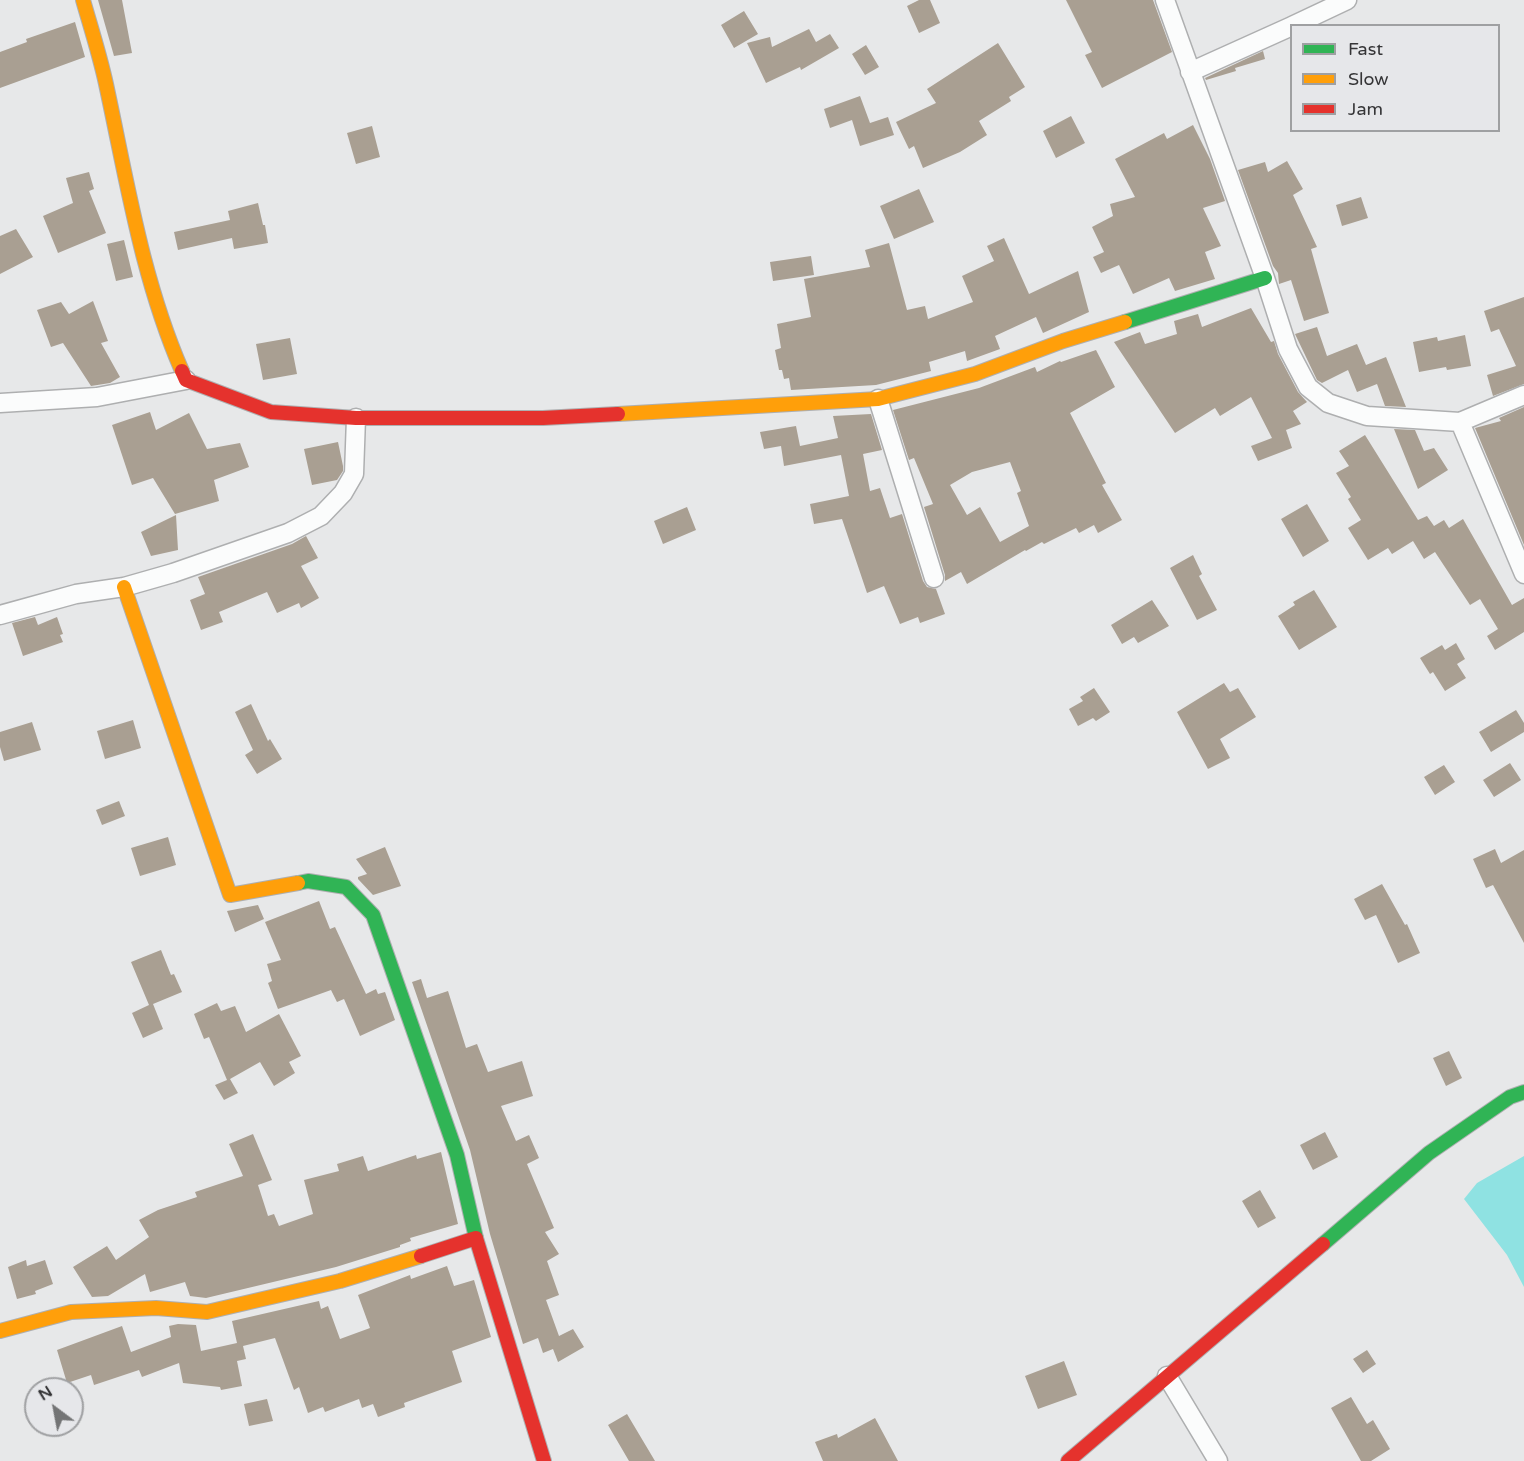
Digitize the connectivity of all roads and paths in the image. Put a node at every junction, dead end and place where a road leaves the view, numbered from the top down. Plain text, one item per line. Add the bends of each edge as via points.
1 (83, 0) edge
2 (1165, 0) edge
3 (1347, 0) edge
4 (1296, 24) edge
5 (1290, 27) edge
6 (1190, 72) junction
7 (1265, 278) junction
8 (186, 380) junction
9 (1524, 395) edge
10 (878, 399) junction
11 (0, 403) edge
12 (356, 417) junction
13 (1460, 422) junction
14 (1524, 574) edge
15 (934, 578) dead end
16 (124, 587) junction
17 (0, 615) edge
18 (1524, 1092) edge
19 (476, 1238) junction
20 (0, 1331) edge
21 (1167, 1376) junction
22 (544, 1461) edge
23 (1068, 1461) edge
24 (1218, 1461) edge

1 - 8 street via 106,81 146,274 170,348
2 - 6 street
3 - 4 street
5 - 6 street
6 - 7 street
7 - 10 street via 1063,341 975,374
7 - 13 street via 1293,359 1308,387 1328,403 1367,416
8 - 11 street via 97,397
8 - 12 street via 271,412
9 - 13 street
10 - 12 street via 543,418
10 - 15 street
12 - 16 street via 354,474 343,493 321,516 288,533
13 - 14 street
16 - 17 street via 76,594
16 - 19 street via 230,895 308,881 346,887 374,915 457,1155
18 - 21 street via 1510,1097 1429,1153
19 - 20 street via 340,1281 207,1312 156,1308 71,1312
19 - 22 street
21 - 23 street
21 - 24 street

